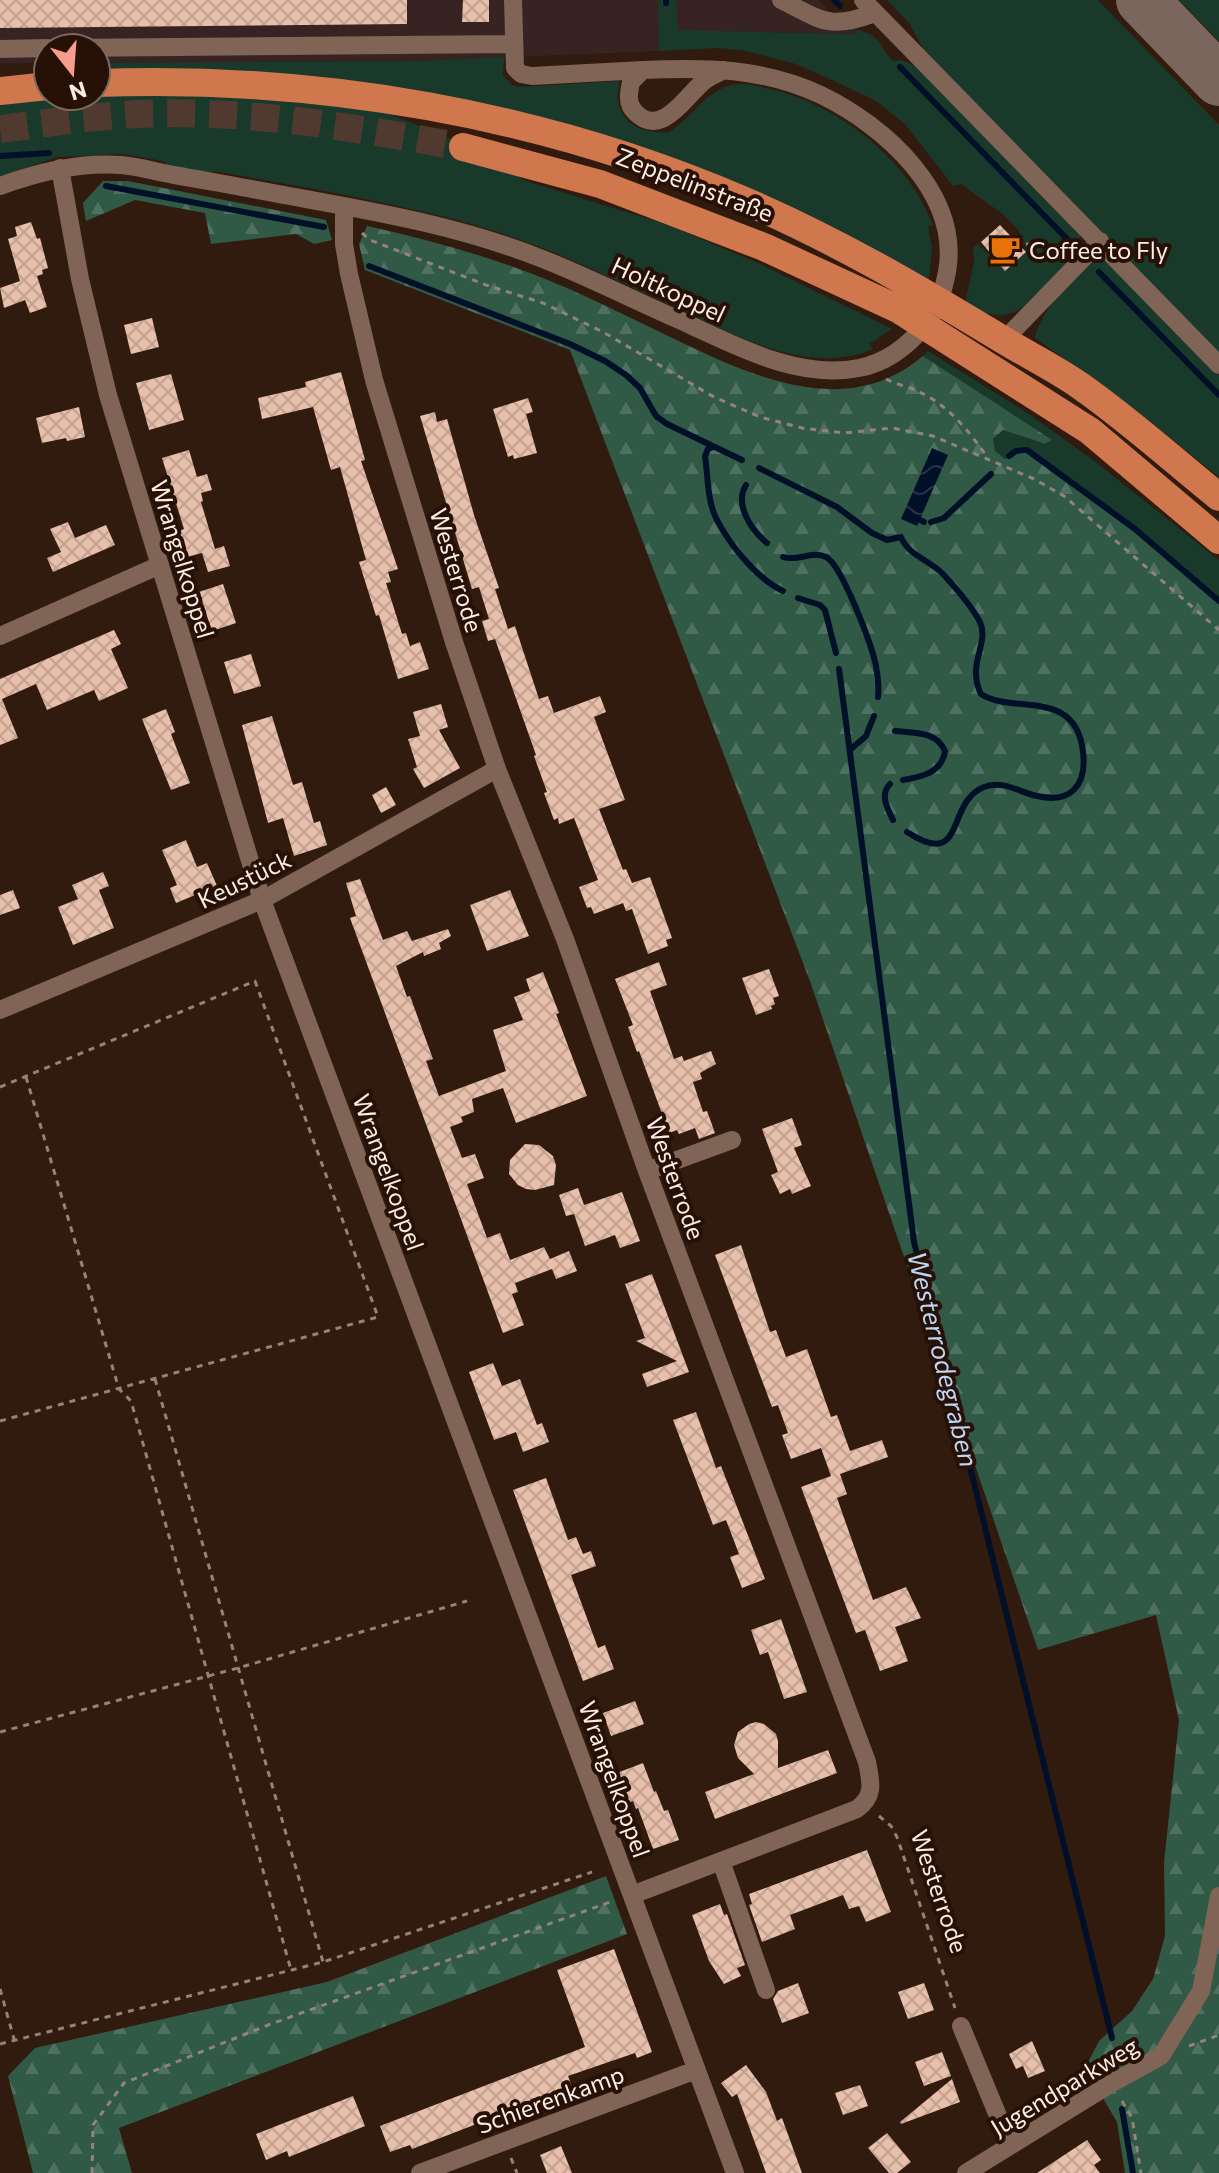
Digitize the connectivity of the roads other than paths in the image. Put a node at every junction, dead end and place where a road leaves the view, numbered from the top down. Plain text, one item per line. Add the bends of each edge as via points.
1 (513, 0) edge
2 (781, 0) edge
3 (869, 6) edge
4 (514, 44) junction
5 (32, 48) edge
6 (112, 48) edge
7 (0, 49) edge
8 (643, 70) junction
9 (724, 70) junction
10 (112, 83) edge
11 (32, 88) edge
12 (0, 91) edge
13 (463, 147) tunnel mouth
14 (60, 168) junction
15 (0, 186) edge
16 (344, 212) junction
17 (1100, 241) junction
18 (1004, 340) junction
19 (1219, 365) edge
20 (1219, 497) edge
21 (1219, 540) edge
22 (160, 565) junction
23 (0, 636) edge
24 (497, 769) junction
25 (262, 900) junction
26 (0, 1010) edge
27 (732, 1140) dead end
28 (647, 1171) junction
29 (721, 1861) junction
30 (632, 1895) junction
31 (1219, 1896) edge
32 (766, 1990) dead end
33 (961, 2026) road end
34 (696, 2070) junction
35 (1010, 2145) junction
36 (420, 2173) edge
37 (735, 2173) edge
38 (966, 2173) edge

1 - 4 street
2 - 3 street via 826,22 848,23
3 - 17 street
4 - 6 street
4 - 8 street, Holtkoppel via 515,68 521,74
5 - 7 street
8 - 9 street, Holtkoppel
8 - 9 street via 631,82 629,103 635,113 659,120
9 - 16 street, Holtkoppel via 801,86 848,110 902,154 928,186 944,219 950,250 936,311 880,362 855,369 807,369 741,348 538,257 483,238 406,218
10 - 18 highway, Zeppelinstraße via 335,90 559,136 655,166 769,211 896,275
11 - 12 highway
13 - 21 highway, Zeppelinstraße via 600,184 764,247 898,309 1090,431
14 - 15 street, Holtkoppel
14 - 16 street, Holtkoppel via 121,165
14 - 22 street, Wrangelkoppel via 90,327
16 - 24 street, Westerrode via 349,274 374,380
17 - 18 street
17 - 19 street
18 - 20 highway, Zeppelinstraße via 1079,386
22 - 23 street
22 - 25 street, Wrangelkoppel
24 - 25 street, Keustück
24 - 28 street, Westerrode via 565,939
25 - 26 street, Keustück
25 - 30 street, Wrangelkoppel
27 - 28 street
28 - 29 street, Westerrode via 872,1785 867,1801 846,1814
29 - 30 street
29 - 32 street
30 - 34 street, Wrangelkoppel
31 - 35 street, Jugendparkweg via 1201,1991 1161,2056
33 - 35 street
34 - 36 street, Schierenkamp
34 - 37 street, Wrangelkoppel
35 - 38 street, Jugendparkweg

